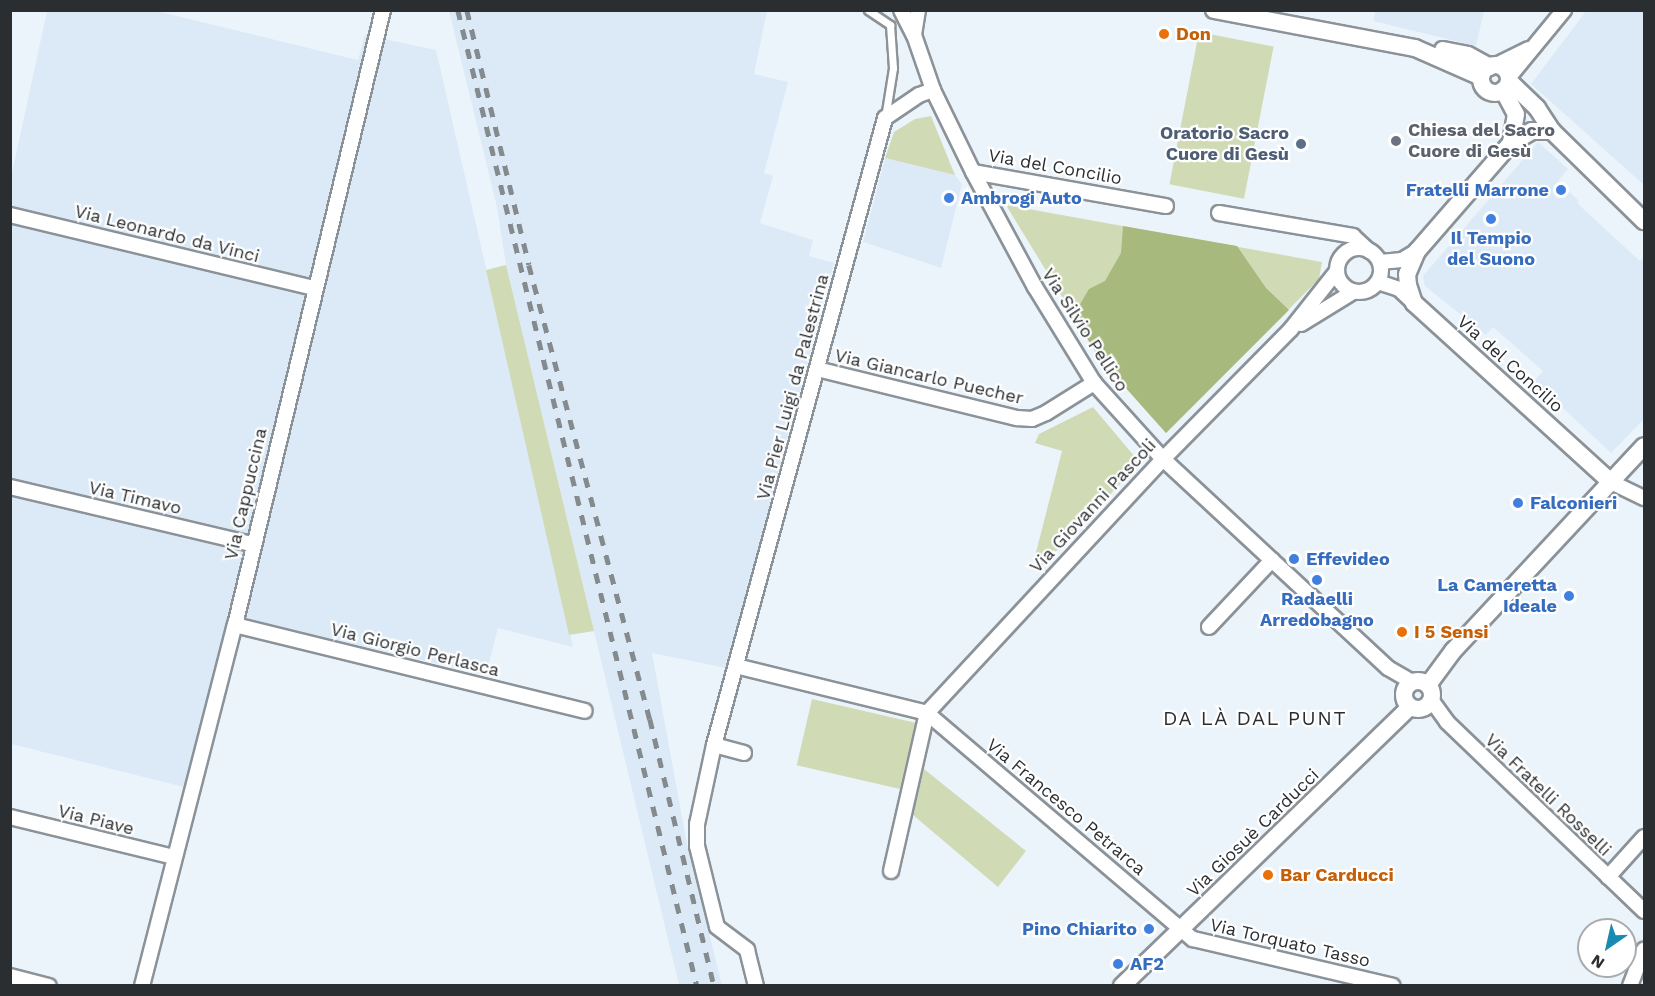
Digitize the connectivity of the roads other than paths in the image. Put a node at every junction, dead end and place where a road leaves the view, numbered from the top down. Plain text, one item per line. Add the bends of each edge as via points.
1 (383, 10) edge
2 (868, 10) edge
3 (901, 10) edge
4 (918, 10) edge
5 (1214, 10) edge
6 (1564, 10) edge
7 (1265, 15) edge
8 (914, 35) junction
9 (1538, 44) junction
10 (1488, 70) junction
11 (1507, 83) junction
12 (933, 90) junction
13 (885, 118) junction
14 (1552, 131) junction
15 (1511, 143) junction
16 (973, 172) junction
17 (1166, 206) dead end
18 (1219, 213) dead end
19 (10, 214) edge
20 (1644, 221) edge
21 (1317, 231) junction
22 (1369, 251) junction
23 (1417, 251) junction
24 (1344, 255) junction
25 (1380, 262) junction
26 (1337, 271) junction
27 (1378, 282) junction
28 (315, 288) junction
29 (1353, 292) junction
30 (1414, 303) junction
31 (1291, 329) junction
32 (817, 369) junction
33 (1094, 383) junction
34 (1644, 446) edge
35 (1163, 459) junction
36 (1611, 482) junction
37 (10, 487) edge
38 (1644, 498) edge
39 (252, 544) junction
40 (1272, 560) junction
41 (235, 625) junction
42 (1209, 627) dead end
43 (736, 666) junction
44 (1424, 689) junction
45 (1410, 707) junction
46 (585, 711) dead end
47 (927, 713) junction
48 (714, 745) junction
49 (744, 753) dead end
50 (10, 817) edge
51 (1644, 837) edge
52 (174, 857) junction
53 (891, 871) dead end
54 (1608, 877) junction
55 (1644, 910) edge
56 (1182, 929) junction
57 (1644, 950) edge
58 (10, 976) edge
59 (1352, 981) edge
60 (49, 986) edge
61 (142, 986) edge
62 (756, 986) edge
63 (1122, 986) edge
64 (1393, 986) edge
65 (1630, 986) edge

1 - 28 street, Via Cappuccina
2 - 13 lane, Via Pier Luigi da Palestrina via 890,25 893,68
3 - 8 street, Via Silvio Pellico
4 - 8 street, Via Silvio Pellico
5 - 7 street
6 - 9 street
7 - 10 street via 1415,48
8 - 12 street, Via Silvio Pellico
9 - 10 street
9 - 11 street
10 - 11 street via 1505,70
10 - 11 street via 1490,92
11 - 14 street via 1537,108
11 - 15 street via 1516,114
12 - 13 street via 919,94
12 - 16 street, Via Silvio Pellico
13 - 32 street, Via Pier Luigi da Palestrina
14 - 15 street via 1532,131
14 - 20 street
15 - 23 street
16 - 17 street, Via del Concilio
16 - 33 street, Via Silvio Pellico via 1035,287
18 - 21 street
19 - 28 street, Via Leonardo da Vinci
21 - 22 street via 1353,236
21 - 24 street
22 - 24 street via 1354,249
22 - 25 street
23 - 25 street via 1402,260
23 - 30 street via 1407,274
24 - 26 street
25 - 27 street
26 - 29 street via 1343,285
26 - 31 street, Via Giovanni Pascoli
27 - 29 street via 1366,291
27 - 30 street, Via del Concilio via 1399,289
28 - 39 street, Via Cappuccina
29 - 31 street, Via Giovanni Pascoli
30 - 36 street, Via del Concilio
31 - 35 street, Via Giovanni Pascoli
32 - 33 street, Via Giancarlo Puecher via 1032,419
32 - 43 street, Via Pier Luigi da Palestrina
33 - 35 street, Via Silvio Pellico
34 - 36 street
35 - 40 street, Via Silvio Pellico
35 - 47 street, Via Giovanni Pascoli
36 - 38 street
36 - 44 street via 1453,651
37 - 39 street, Via Timavo
39 - 41 street, Via Cappuccina
40 - 42 street
40 - 44 street, Via Silvio Pellico via 1388,668
41 - 46 street, Via Giorgio Perlasca
41 - 52 street, Via Cappuccina
43 - 47 street, Via Francesco Petrarca
43 - 48 street, Via Pier Luigi da Palestrina
44 - 45 street via 1419,710
44 - 45 street via 1404,697
44 - 54 street, Via Fratelli Rosselli via 1447,722
45 - 56 street, Via Giosuè Carducci
47 - 53 street
47 - 56 street, Via Francesco Petrarca
48 - 49 street
48 - 62 street, Via Pier Luigi da Palestrina via 697,824 697,846 717,927 747,950
50 - 52 street, Via Piave
51 - 54 street
52 - 61 street, Via Cappuccina
54 - 55 street, Via Fratelli Rosselli
56 - 59 street, Via Torquato Tasso via 1193,939
56 - 63 street, Via Giosuè Carducci
57 - 65 street
58 - 60 street
59 - 64 street, Via Torquato Tasso

